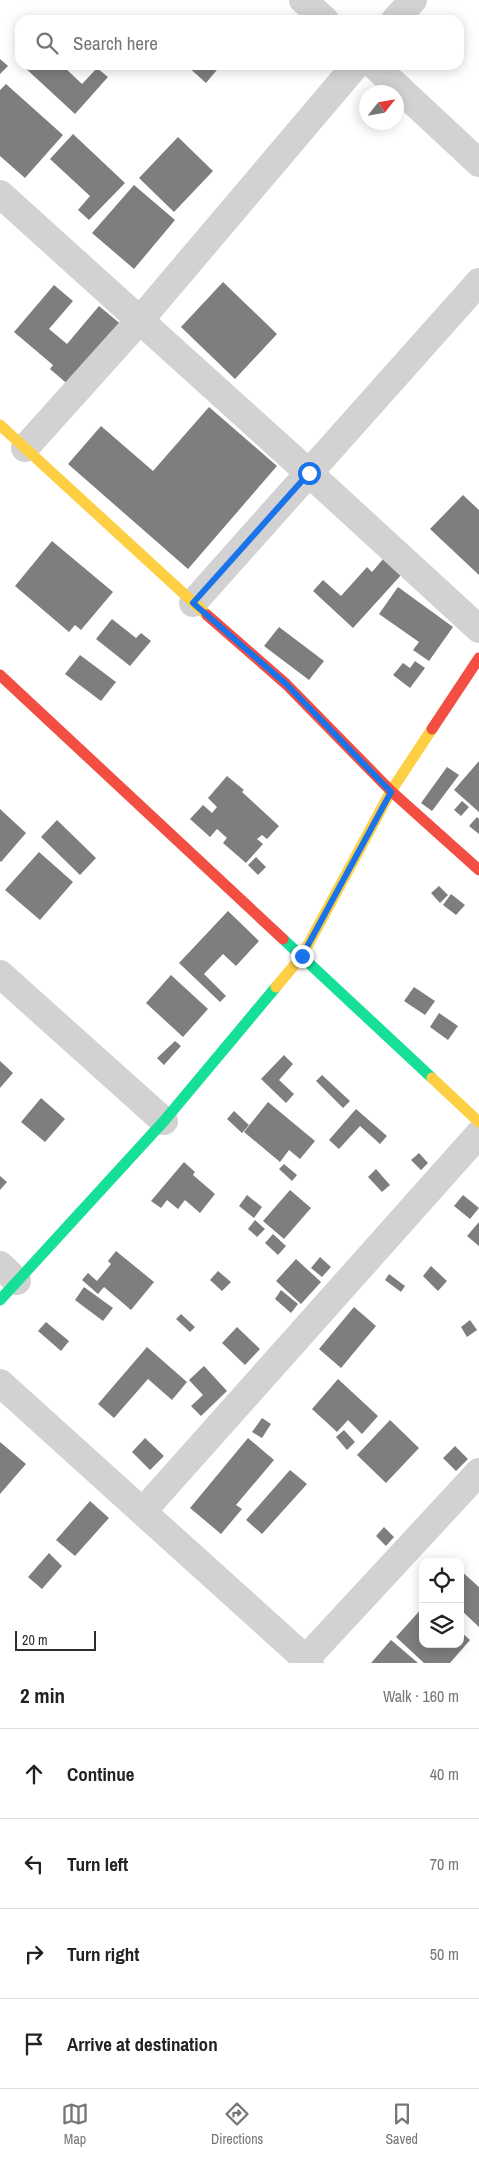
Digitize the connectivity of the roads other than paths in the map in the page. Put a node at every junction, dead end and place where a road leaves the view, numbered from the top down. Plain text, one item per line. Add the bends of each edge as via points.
1 (303, 0) edge
2 (413, 0) edge
3 (320, 15) edge
4 (400, 15) edge
5 (352, 70) edge
6 (379, 70) edge
7 (479, 163) edge
8 (0, 194) edge
9 (479, 282) edge
10 (140, 320) junction
11 (0, 425) edge
12 (25, 448) junction
13 (309, 473) junction
14 (193, 603) junction
15 (479, 629) edge
16 (479, 658) edge
17 (0, 675) edge
18 (391, 792) junction
19 (479, 870) edge
20 (302, 956) junction
21 (0, 974) edge
22 (164, 1121) junction
23 (479, 1122) edge
24 (479, 1134) edge
25 (6, 1282) edge
26 (0, 1383) edge
27 (479, 1472) edge
28 (143, 1511) junction
29 (306, 1662) edge

1 - 3 street
2 - 4 street
5 - 10 street
6 - 7 street
8 - 10 street
9 - 13 street
10 - 12 street
10 - 13 street
11 - 12 street
12 - 14 street
13 - 14 street
13 - 15 street
14 - 18 street via 286,684
16 - 18 street
17 - 20 street
18 - 19 street
18 - 20 street
20 - 22 street
20 - 23 street
21 - 22 street
22 - 25 street
24 - 28 street
26 - 28 street
27 - 29 street
28 - 29 street

